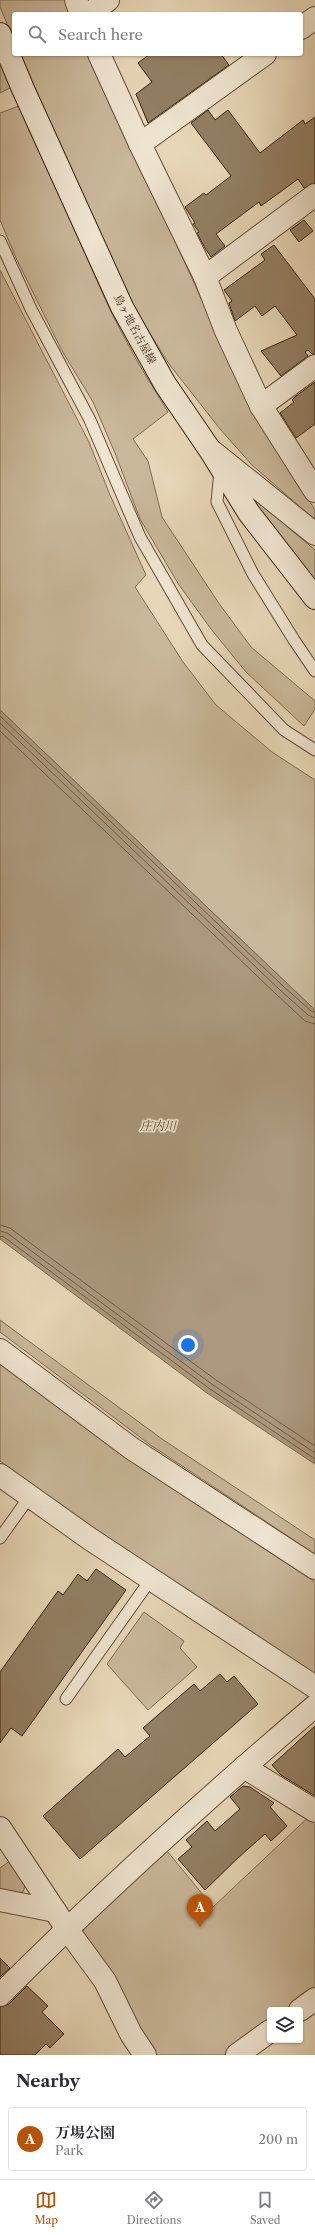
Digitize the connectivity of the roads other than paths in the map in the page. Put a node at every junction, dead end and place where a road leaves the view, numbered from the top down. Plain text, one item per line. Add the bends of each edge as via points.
1 (76, 0) edge
2 (108, 0) edge
3 (80, 12) edge
4 (92, 12) edge
5 (315, 18) edge
6 (303, 27) edge
7 (0, 34) edge
8 (100, 56) edge
9 (262, 56) edge
10 (140, 144) junction
11 (315, 195) edge
12 (0, 241) edge
13 (205, 277) junction
14 (315, 366) edge
15 (261, 406) junction
16 (216, 458) junction
17 (315, 491) edge
18 (315, 534) edge
19 (315, 598) edge
20 (315, 671) edge
21 (315, 750) edge
22 (0, 1350) edge
23 (0, 1474) edge
24 (30, 1496) junction
25 (0, 1538) edge
26 (315, 1568) edge
27 (151, 1580) junction
28 (315, 1687) edge
29 (66, 1699) dead end
30 (315, 1706) edge
31 (244, 1767) junction
32 (315, 1811) edge
33 (0, 1828) edge
34 (0, 1900) edge
35 (55, 1910) junction
36 (67, 1928) junction
37 (0, 1995) edge
38 (315, 1999) edge
39 (303, 2008) edge
40 (267, 2033) edge
41 (145, 2055) edge
42 (237, 2055) edge

1 - 3 street
2 - 4 street
5 - 6 street
7 - 16 street, 鳥ヶ地名古屋線 via 22,89 122,307 165,384
8 - 10 street
9 - 10 street
10 - 13 street
11 - 13 street
12 - 21 lane via 31,309 90,420 140,537 202,645 284,730
13 - 15 street via 226,331
14 - 15 street
15 - 17 street
16 - 18 street
16 - 19 street, 鳥ヶ地名古屋線 via 249,513
16 - 20 lane via 217,502 253,574
22 - 26 street via 131,1448
23 - 24 street
24 - 25 lane
24 - 27 street
27 - 28 street
27 - 29 lane
30 - 31 street
31 - 32 street
31 - 36 street
33 - 35 street
34 - 35 street
35 - 36 street
36 - 37 street
36 - 41 street via 105,1981 131,2034
38 - 39 street
40 - 42 street

